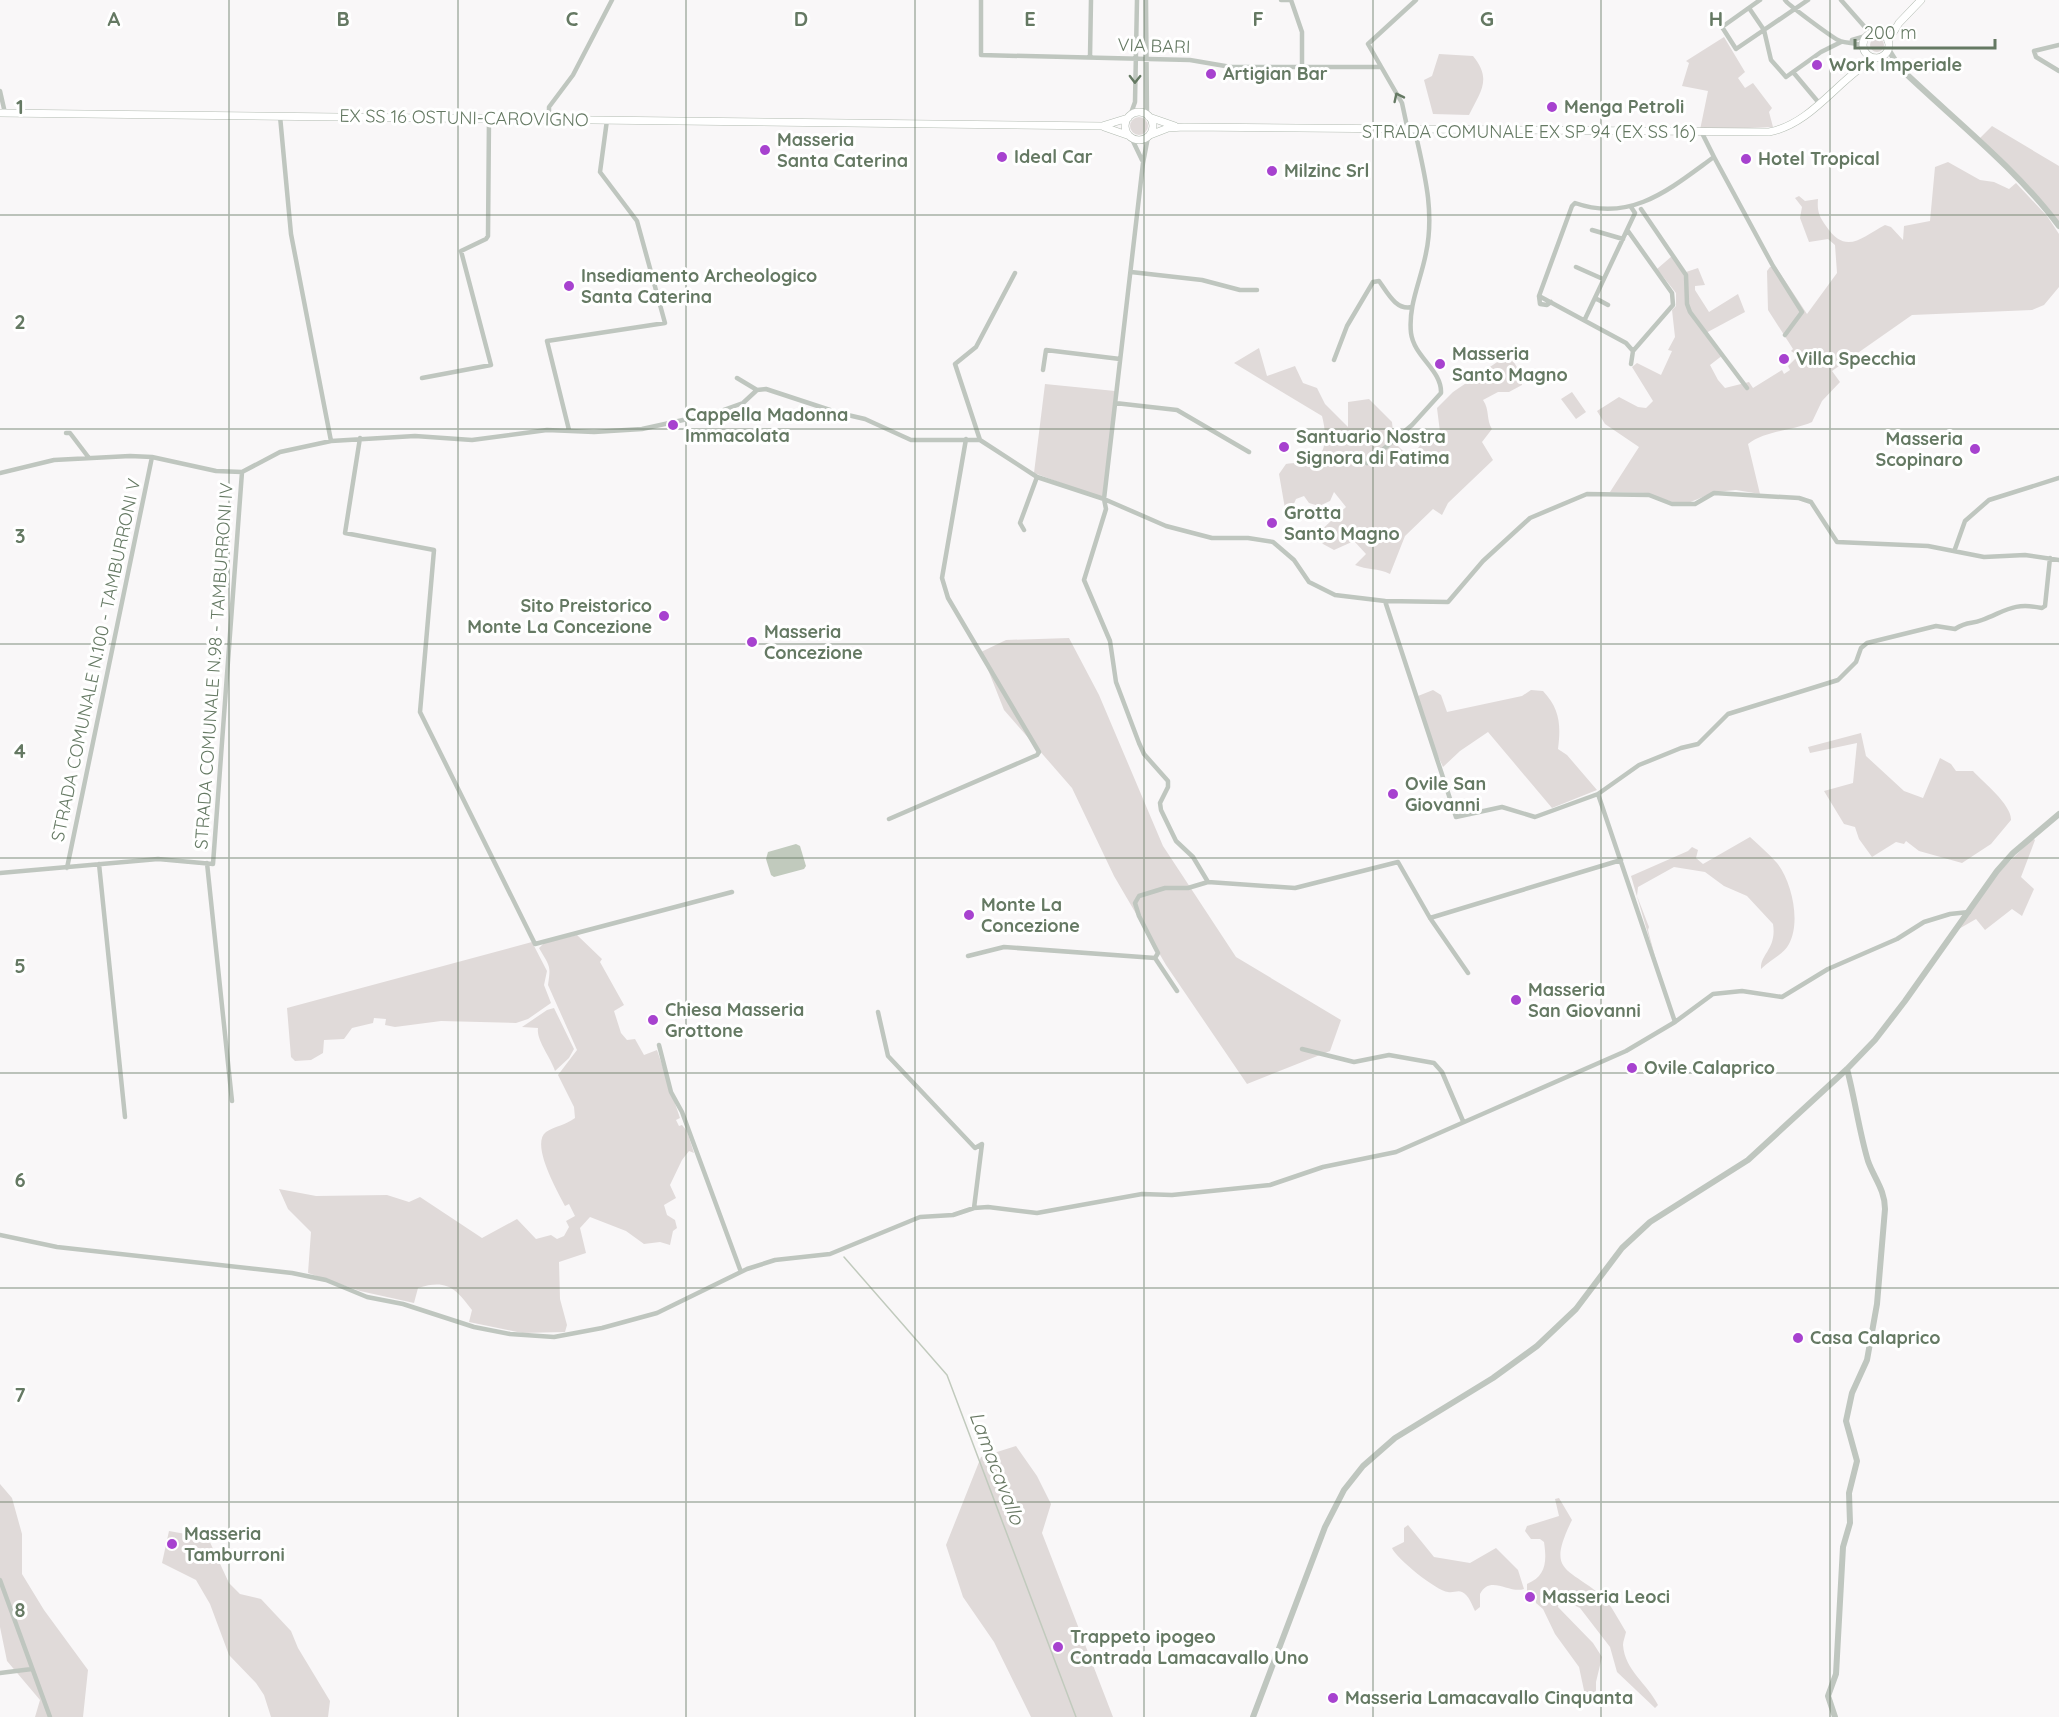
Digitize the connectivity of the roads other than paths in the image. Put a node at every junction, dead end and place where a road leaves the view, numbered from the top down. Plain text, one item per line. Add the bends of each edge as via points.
1 (612, 0) edge
2 (981, 0) edge
3 (1091, 0) edge
4 (1137, 0) edge
5 (1146, 0) edge
6 (1281, 0) edge
7 (1291, 0) edge
8 (1416, 0) edge
9 (1760, 0) edge
10 (1785, 0) edge
11 (1808, 0) edge
12 (1841, 0) edge
13 (1921, 0) edge
14 (1749, 8) junction
15 (1794, 9) junction
16 (1899, 23) junction
17 (1764, 30) junction
18 (1881, 33) junction
19 (1870, 34) junction
20 (1841, 42) junction
21 (1847, 42) junction
22 (1888, 45) junction
23 (2059, 45) edge
24 (1864, 48) junction
25 (1090, 57) junction
26 (1877, 57) junction
27 (1136, 58) junction
28 (1146, 59) junction
29 (1302, 67) junction
30 (1380, 67) junction
31 (1900, 68) junction
32 (2059, 71) edge
33 (1793, 72) junction
34 (1853, 72) junction
35 (0, 91) edge
36 (1819, 103) junction
37 (2, 113) edge
38 (280, 116) junction
39 (1147, 116) junction
40 (489, 117) junction
41 (1129, 117) junction
42 (549, 119) junction
43 (607, 120) junction
44 (1102, 126) junction
45 (1184, 127) junction
46 (1412, 131) junction
47 (1702, 133) junction
48 (1149, 136) junction
49 (1130, 137) junction
50 (1714, 157) junction
51 (1143, 163) junction
52 (1642, 206) junction
53 (1631, 207) junction
54 (1635, 213) junction
55 (2059, 226) edge
56 (1592, 230) dead end
57 (1628, 231) junction
58 (1623, 238) junction
59 (1576, 267) dead end
60 (1131, 272) junction
61 (1015, 273) dead end
62 (1603, 279) junction
63 (1257, 290) dead end
64 (1595, 298) junction
65 (1608, 304) dead end
66 (1412, 308) junction
67 (1585, 319) junction
68 (1785, 335) dead end
69 (1633, 351) junction
70 (1120, 359) junction
71 (1335, 360) dead end
72 (1630, 364) dead end
73 (1043, 370) dead end
74 (422, 378) dead end
75 (737, 378) dead end
76 (1747, 388) dead end
77 (758, 390) junction
78 (1115, 403) junction
79 (569, 430) junction
80 (66, 433) dead end
81 (360, 438) junction
82 (966, 439) junction
83 (980, 440) junction
84 (331, 441) junction
85 (1250, 452) dead end
86 (152, 457) junction
87 (89, 458) junction
88 (1367, 463) dead end
89 (0, 472) edge
90 (242, 472) junction
91 (1037, 477) junction
92 (2059, 478) edge
93 (1104, 500) junction
94 (1024, 530) dead end
95 (1955, 549) junction
96 (2050, 558) junction
97 (2059, 560) edge
98 (1385, 601) junction
99 (1598, 794) junction
100 (2059, 814) edge
101 (889, 819) dead end
102 (1621, 860) junction
103 (207, 863) junction
104 (99, 864) junction
105 (67, 868) junction
106 (0, 873) edge
107 (1208, 882) junction
108 (732, 892) dead end
109 (1970, 912) junction
110 (1430, 918) junction
111 (968, 956) dead end
112 (1155, 958) junction
113 (1468, 973) dead end
114 (1177, 991) dead end
115 (878, 1012) dead end
116 (1675, 1022) junction
117 (659, 1045) dead end
118 (1302, 1049) dead end
119 (1847, 1069) junction
120 (232, 1101) dead end
121 (124, 1117) dead end
122 (1463, 1121) junction
123 (974, 1208) junction
124 (0, 1235) edge
125 (741, 1272) junction
126 (0, 1580) edge
127 (32, 1669) junction
128 (0, 1674) edge
129 (50, 1717) edge
130 (1253, 1717) edge
131 (1835, 1717) edge

1 - 42 street via 573,75 549,107
2 - 25 street, VIA BARI via 981,55
3 - 25 street
4 - 27 street
5 - 28 street
6 - 7 street
7 - 29 street via 1302,32
8 - 30 street via 1368,44
9 - 14 street
10 - 15 street
11 - 15 street
12 - 19 street
13 - 16 main road
14 - 17 street
14 - 17 street via 1722,27 1736,49
15 - 17 street
15 - 20 street
16 - 18 main road
16 - 22 main road, STRADA COMUNALE EX SP 94 (EX SS 16)
17 - 33 street via 1772,60 1786,77
18 - 19 main road
18 - 22 main road
19 - 21 street
19 - 24 main road, STRADA COMUNALE EX SP 94 (EX SS 16)
20 - 21 street
20 - 33 street
21 - 24 street
22 - 26 main road, STRADA COMUNALE EX SP 94 (EX SS 16)
22 - 31 street
23 - 32 street via 2034,51 2036,57
24 - 26 main road
24 - 34 main road, STRADA COMUNALE EX SP 94 (EX SS 16)
25 - 27 street, VIA BARI
26 - 31 street
26 - 34 main road, STRADA COMUNALE EX SP 94 (EX SS 16)
27 - 28 street, VIA BARI
27 -> 41 street via 1135,102
28 - 29 street, VIA BARI via 1190,60 1231,67
28 - 39 street
29 - 30 street, VIA BARI
46 -> 30 street via 1402,103
31 - 55 street via 2041,203
33 - 36 street
34 - 36 main road, STRADA COMUNALE EX SP 94 (EX SS 16)
35 - 37 street
36 - 47 main road, STRADA COMUNALE EX SP 94 (EX SS 16) via 1779,130
37 - 38 main road, EX SS 16 OSTUNI-CAROVIGNO
38 - 40 main road, EX SS 16 OSTUNI-CAROVIGNO
38 - 84 street via 291,234
39 - 41 main road via 1138,113
39 - 45 main road, STRADA COMUNALE EX SP 94 (EX SS 16)
39 - 48 main road via 1152,123
40 - 42 main road, EX SS 16 OSTUNI-CAROVIGNO
40 - 74 street via 488,236 461,251 491,364
41 - 44 main road
41 - 49 main road via 1125,126
42 - 43 main road, EX SS 16 OSTUNI-CAROVIGNO
43 - 44 main road, EX SS 16 OSTUNI-CAROVIGNO
43 - 79 street via 600,172 637,221 665,323 547,341
44 - 49 main road
45 - 46 main road, STRADA COMUNALE EX SP 94 (EX SS 16)
45 - 48 main road, STRADA COMUNALE EX SP 94 (EX SS 16) via 1168,128
46 - 47 main road, STRADA COMUNALE EX SP 94 (EX SS 16)
46 - 66 street via 1426,172 1429,203 1427,251
47 - 50 street
48 - 49 main road via 1139,140
48 - 51 street
49 - 51 street
50 - 52 street
50 - 68 street via 1802,312
51 - 60 street
52 - 53 street
52 - 54 street
52 - 76 street via 1686,275 1690,312
53 - 54 street
53 - 67 street via 1604,209 1575,203 1572,206 1539,296
54 - 57 street
56 - 58 street
57 - 58 street
57 - 69 street via 1672,292 1673,305
58 - 62 street
59 - 62 street
60 - 63 street
60 - 70 street
61 - 83 street via 976,347 955,364
62 - 64 street
64 - 65 street
64 - 67 street
66 - 71 street via 1399,306 1378,281 1373,282 1347,326
66 - 88 street via 1412,338 1438,379 1440,393 1412,425
67 - 69 street
69 - 72 street
70 - 73 street via 1046,350
70 - 78 street
75 - 77 street
77 - 79 street via 743,403 688,420 642,429
77 - 82 street via 766,389 838,414 866,419 911,440
78 - 85 street via 1177,410
78 - 93 street
79 - 81 street via 472,440
80 - 87 street
81 - 84 street
81 - 108 street via 345,533 434,550 420,712 535,944
82 - 83 street
82 - 101 street via 942,578 948,598 1039,752
83 - 91 street
84 - 90 street via 279,452
86 - 87 street
86 - 90 street via 216,471
86 - 105 street, STRADA COMUNALE N.100 - TAMBURRONI V
87 - 89 street via 40,462
90 - 103 street, STRADA COMUNALE N.98 - TAMBURRONI IV via 213,864
91 - 93 street
91 - 94 street via 1020,523
92 - 95 street via 1989,500 1965,521
93 - 98 street via 1166,526 1212,538 1273,542 1294,560 1309,582 1335,595
93 - 107 street via 1105,518 1085,583 1110,641 1116,682 1139,743 1168,781 1161,810 1176,841 1193,857
95 - 96 street via 1984,557
95 - 98 street via 1837,542 1810,502 1799,498 1714,494 1695,504 1672,504 1649,495 1587,494 1530,518 1483,561 1448,602
96 - 97 street
96 - 99 street via 2042,608 2016,607 1955,629 1936,626 1867,643 1856,662 1838,680 1728,714 1698,744 1638,765
98 - 99 street via 1456,817 1502,807 1536,817
99 - 102 street
100 - 109 street via 2013,853
102 - 110 street
102 - 116 street
103 - 104 street, STRADA COMUNALE N.98 - TAMBURRONI IV via 158,859
103 - 120 street
104 - 105 street, STRADA COMUNALE N.98 - TAMBURRONI IV
104 - 121 street
105 - 106 street, STRADA COMUNALE N.98 - TAMBURRONI IV
107 - 110 street via 1295,888 1398,862
107 - 112 street via 1165,888 1135,899 1138,916 1158,953
109 - 116 street via 1924,922 1898,939 1828,969 1782,997 1742,991 1713,994
109 - 119 street via 1881,1032
110 - 113 street
111 - 112 street via 1004,947
112 - 114 street
115 - 123 street via 888,1056 975,1148 982,1144
116 - 122 street via 1626,1051
117 - 125 street via 671,1092 682,1112
118 - 122 street via 1343,1061 1389,1055 1434,1063 1442,1072
119 - 130 street via 1748,1160 1650,1222 1622,1248 1576,1309 1537,1346 1395,1438 1363,1466 1344,1490 1324,1527
119 - 131 street via 1869,1163 1885,1197 1885,1209 1868,1360 1852,1394 1846,1421 1857,1461 1849,1493 1850,1523 1843,1547 1836,1674 1828,1696
122 - 123 street via 1396,1152 1323,1167 1270,1185 1172,1195 1142,1194 1037,1213
123 - 125 street via 953,1215 920,1217 830,1254 775,1260
124 - 125 street via 57,1247 292,1273 474,1327 554,1337 657,1313
126 - 127 street
127 - 128 street
127 - 129 street

